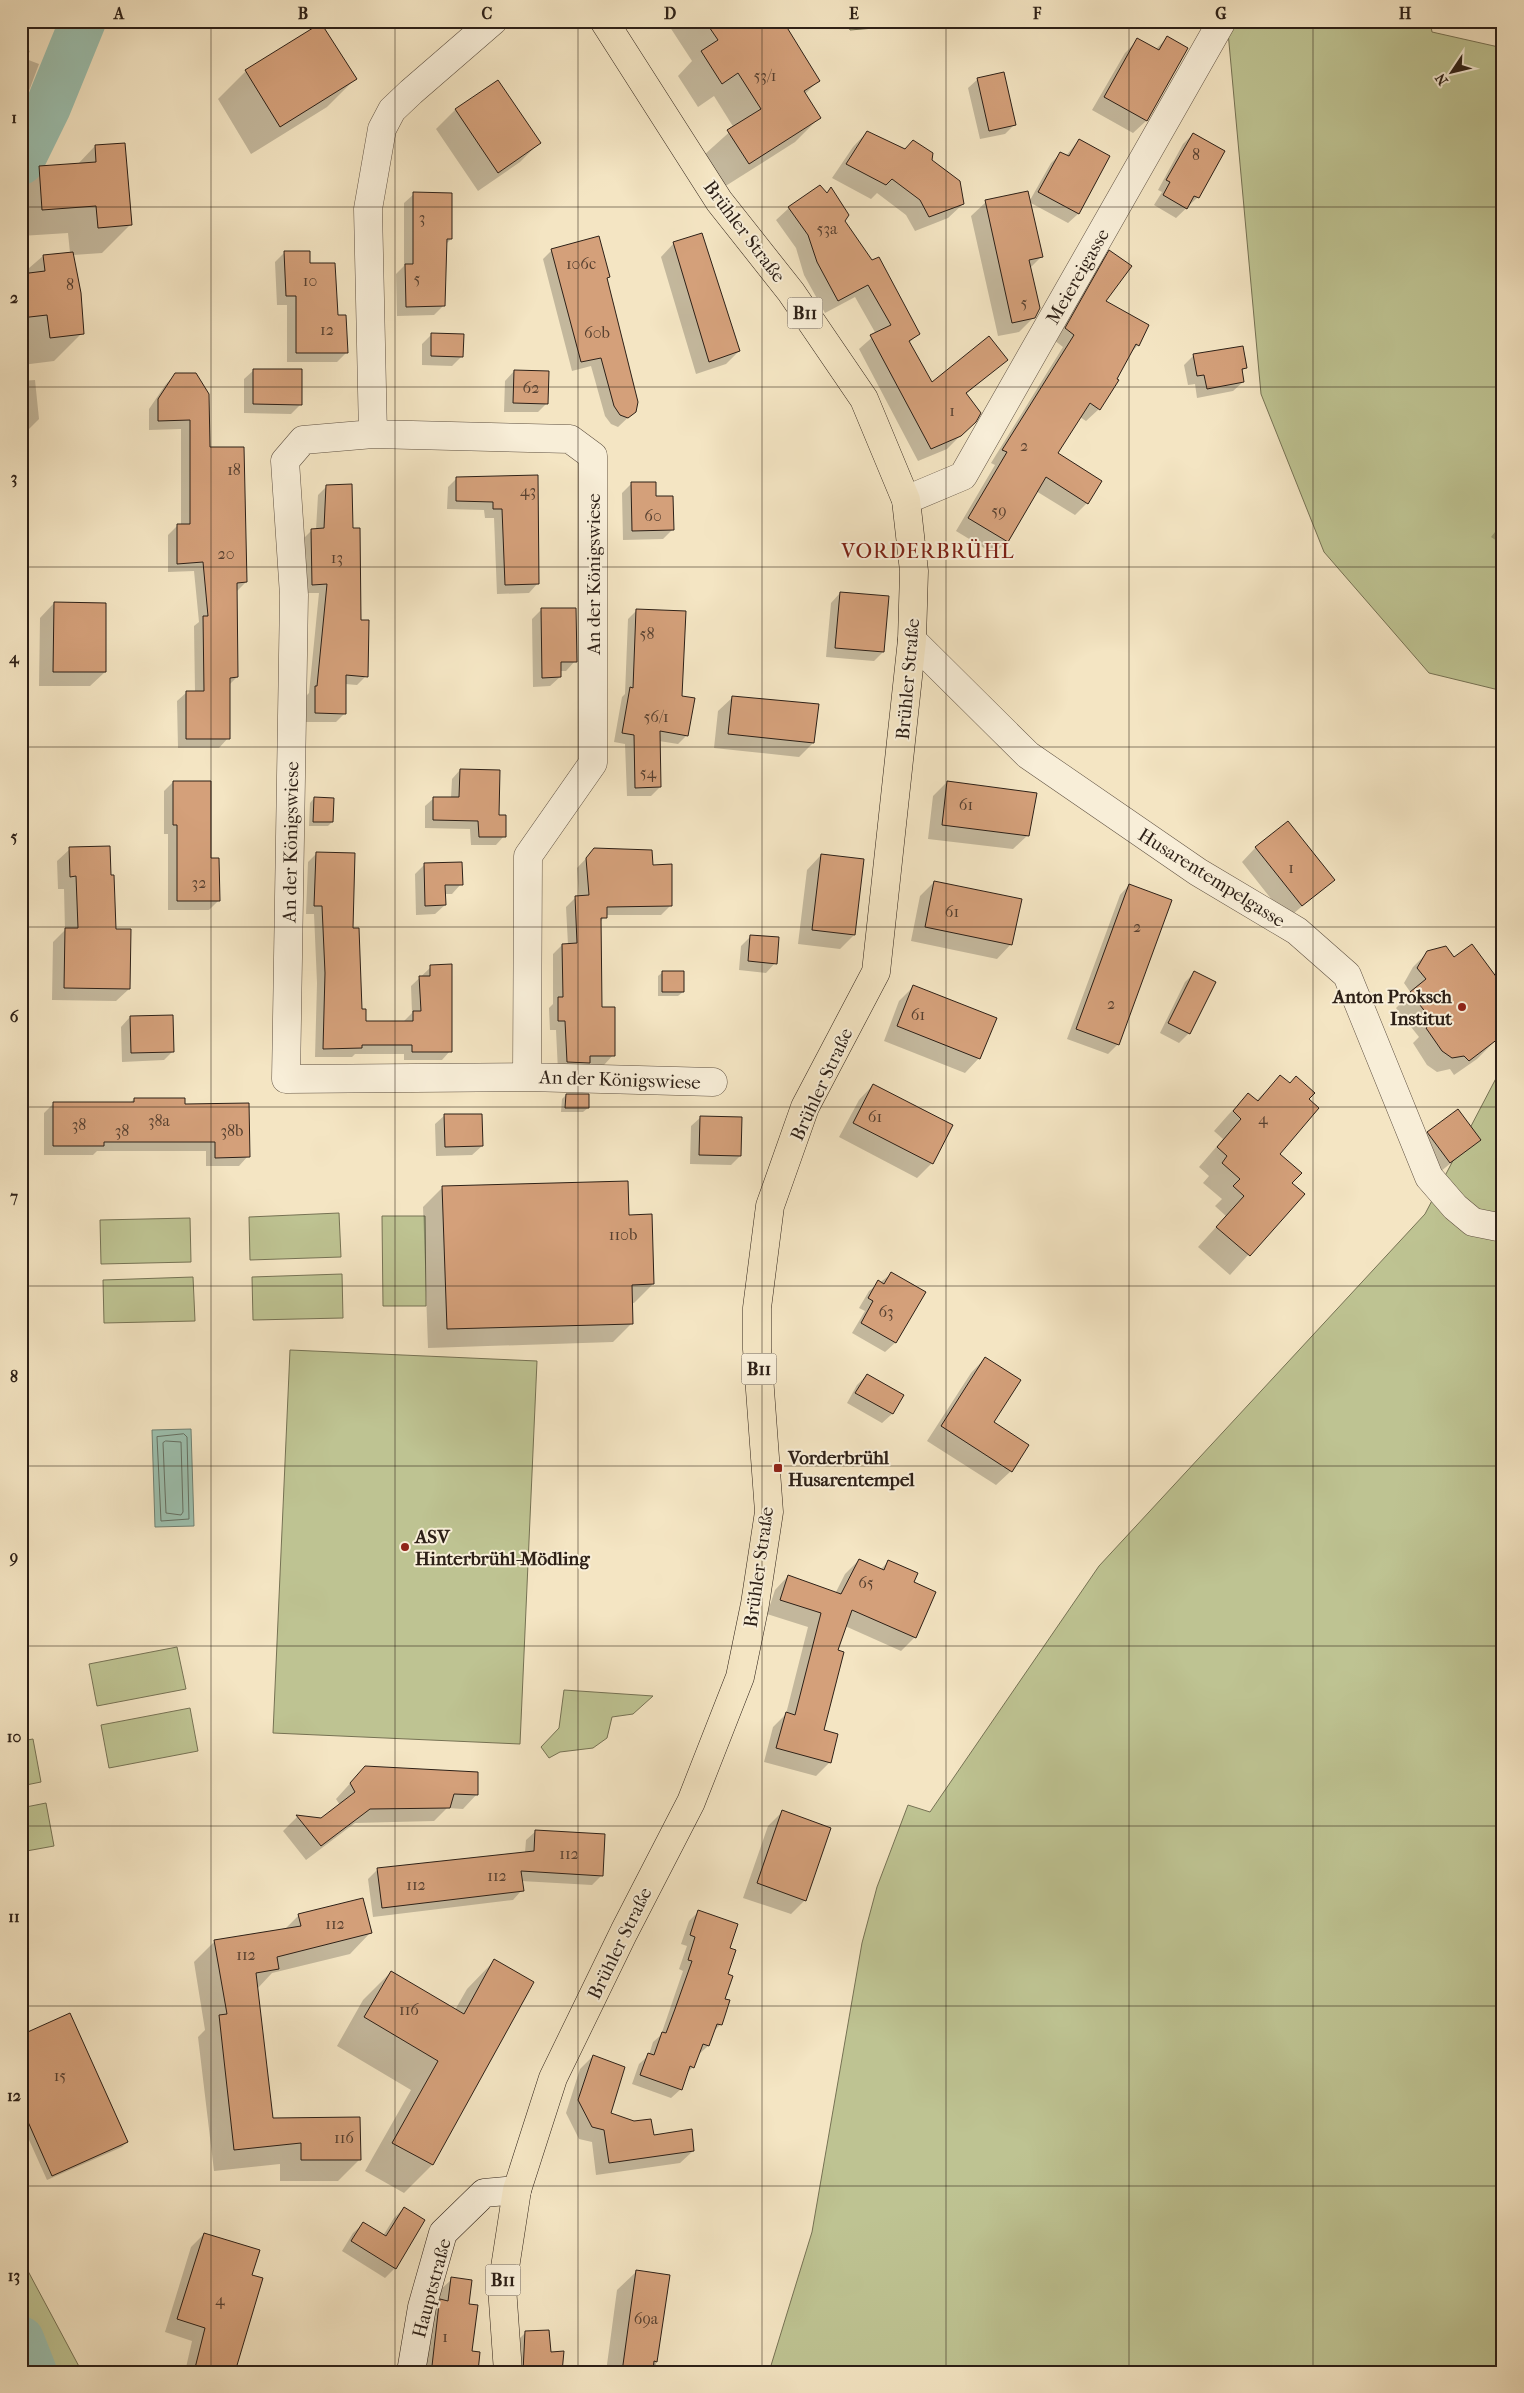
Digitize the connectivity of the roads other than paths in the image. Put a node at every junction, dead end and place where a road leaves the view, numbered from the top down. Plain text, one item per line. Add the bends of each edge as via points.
1 (493, 21) edge
2 (604, 21) edge
3 (1222, 21) edge
4 (373, 434) junction
5 (906, 500) junction
6 (912, 640) junction
7 (527, 1077) junction
8 (713, 1082) dead end
9 (1503, 1228) edge
10 (517, 2190) junction
11 (411, 2372) edge
12 (508, 2372) edge

1 - 4 street via 392,110 382,129 368,208
2 - 5 main road, Brühler Straße / B11 via 719,201 791,292 864,400
3 - 5 street, Meiereigasse via 963,476
4 - 7 street, An der Königswiese via 570,439 593,456 593,762 528,856
4 - 7 street, An der Königswiese via 303,440 285,461 294,595 286,1079
5 - 6 main road, Brühler Straße / B11 via 914,570
6 - 9 street, Husarentempelgasse via 1028,755 1198,872 1297,931 1347,975 1429,1176 1472,1222
6 - 10 main road, Brühler Straße / B11 via 876,972 805,1107 770,1206 757,1308 769,1512 740,1677 691,1802 553,2078
7 - 8 street, An der Königswiese
10 - 11 street, Hauptstraße via 484,2193 443,2233 422,2307
10 - 12 main road, B11 via 502,2287

